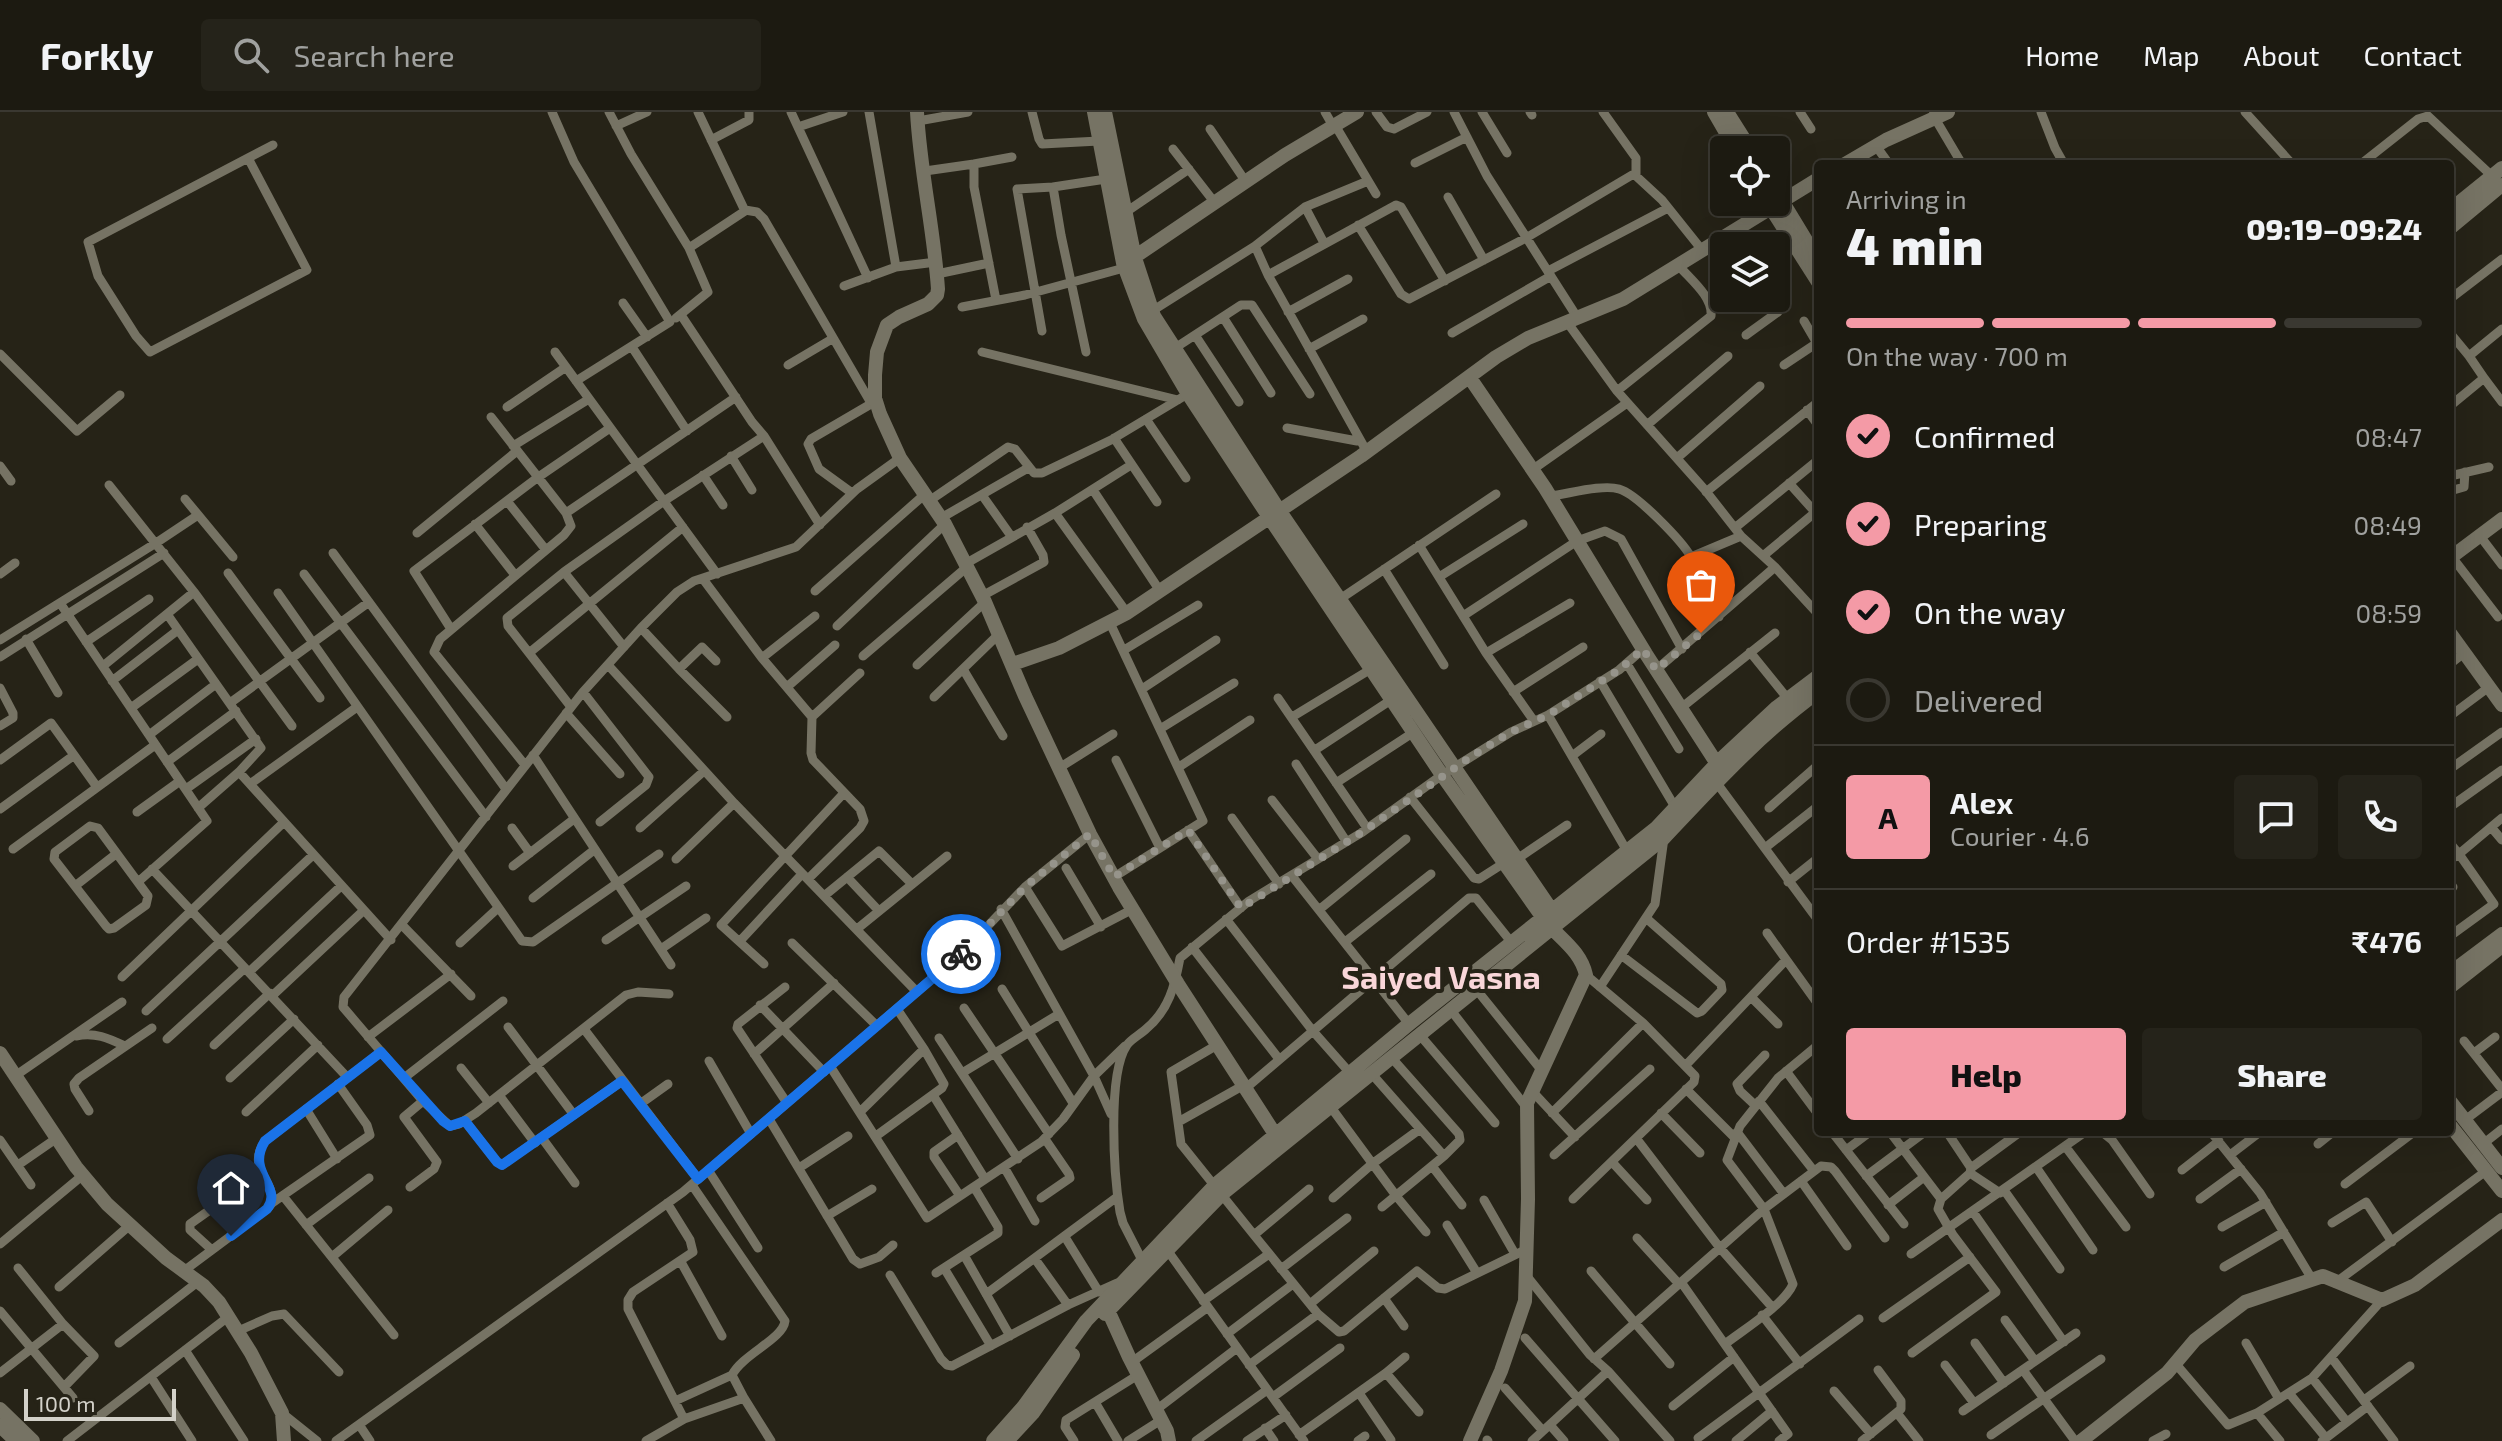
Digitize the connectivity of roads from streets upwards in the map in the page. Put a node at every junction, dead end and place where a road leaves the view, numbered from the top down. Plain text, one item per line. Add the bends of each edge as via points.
1 (552, 112) edge
2 (609, 112) edge
3 (647, 112) edge
4 (698, 112) edge
5 (749, 112) edge
6 (791, 112) edge
7 (843, 112) edge
8 (869, 112) edge
9 (968, 112) edge
10 (1032, 112) edge
11 (1094, 112) edge
12 (1105, 112) edge
13 (1325, 112) edge
14 (1376, 112) edge
15 (1427, 112) edge
16 (1454, 112) edge
17 (1482, 112) edge
18 (1603, 112) edge
19 (1714, 112) edge
20 (1727, 112) edge
21 (1800, 112) edge
22 (2041, 112) edge
23 (2245, 112) edge
24 (1354, 113) edge
25 (1938, 114) edge
26 (917, 116) edge
27 (616, 126) junction
28 (1334, 126) junction
29 (798, 127) junction
30 (1210, 129) dead end
31 (1811, 129) dead end
32 (1728, 136) edge
33 (1742, 136) edge
34 (1467, 137) junction
35 (711, 140) junction
36 (1099, 141) junction
37 (273, 145) dead end
38 (1876, 146) junction
39 (1173, 149) dead end
40 (1507, 153) dead end
41 (1012, 157) dead end
42 (248, 158) junction
43 (1852, 160) edge
44 (1886, 160) edge
45 (1960, 160) edge
46 (2062, 160) edge
47 (2288, 160) edge
48 (2366, 160) edge
49 (1415, 163) dead end
50 (974, 164) junction
51 (1189, 169) junction
52 (925, 171) junction
53 (1636, 176) junction
54 (2499, 176) edge
55 (1106, 179) junction
56 (1368, 181) junction
57 (1814, 181) edge
58 (1246, 182) junction
59 (1053, 187) junction
60 (1790, 192) edge
61 (1376, 194) dead end
62 (1448, 197) dead end
63 (1215, 203) junction
64 (1305, 207) junction
65 (2454, 207) edge
66 (1668, 208) junction
67 (745, 210) junction
68 (1126, 212) junction
69 (1758, 216) edge
70 (1783, 216) edge
71 (1786, 216) edge
72 (2454, 224) edge
73 (1358, 225) junction
74 (1742, 232) edge
75 (1526, 238) junction
76 (1324, 243) junction
77 (1255, 246) junction
78 (689, 248) junction
79 (1710, 248) edge
80 (1702, 250) junction
81 (1814, 255) edge
82 (2502, 259) edge
83 (1484, 260) junction
84 (989, 263) junction
85 (1127, 263) junction
86 (1679, 266) junction
87 (896, 267) junction
88 (936, 268) junction
89 (1549, 273) junction
90 (1268, 275) junction
91 (1814, 275) edge
92 (868, 278) junction
93 (1348, 279) dead end
94 (1445, 281) junction
95 (1071, 284) junction
96 (844, 286) dead end
97 (1034, 293) junction
98 (2454, 296) edge
99 (996, 300) junction
100 (623, 303) dead end
101 (962, 307) dead end
102 (1152, 311) junction
103 (1288, 312) junction
104 (1778, 312) edge
105 (681, 315) junction
106 (1223, 317) junction
107 (1363, 319) dead end
108 (1572, 319) junction
109 (1804, 321) dead end
110 (670, 322) junction
111 (2502, 329) edge
112 (1042, 331) dead end
113 (1452, 333) dead end
114 (1195, 335) junction
115 (1746, 335) dead end
116 (647, 337) junction
117 (1814, 337) edge
118 (2454, 338) edge
119 (832, 339) junction
120 (1814, 346) edge
121 (632, 347) junction
122 (1175, 348) junction
123 (1309, 349) junction
124 (555, 352) dead end
125 (982, 352) dead end
126 (1086, 352) dead end
127 (0, 354) edge
128 (1728, 356) dead end
129 (2469, 356) junction
130 (788, 365) dead end
131 (1784, 365) dead end
132 (566, 367) junction
133 (1470, 378) junction
134 (2484, 378) junction
135 (576, 381) junction
136 (1760, 386) dead end
137 (1617, 391) junction
138 (1189, 393) junction
139 (1271, 393) dead end
140 (1310, 394) dead end
141 (120, 395) dead end
142 (736, 397) junction
143 (589, 399) junction
144 (873, 402) junction
145 (1239, 402) dead end
146 (2502, 402) edge
147 (1627, 403) junction
148 (2454, 403) edge
149 (1814, 405) edge
150 (507, 407) dead end
151 (1807, 410) junction
152 (491, 417) dead end
153 (1146, 419) junction
154 (1814, 420) edge
155 (1647, 425) junction
156 (610, 428) junction
157 (1287, 428) dead end
158 (687, 431) junction
159 (764, 436) junction
160 (1114, 438) junction
161 (1364, 446) junction
162 (515, 449) junction
163 (731, 456) junction
164 (900, 458) junction
165 (1677, 458) junction
166 (1814, 463) edge
167 (637, 465) junction
168 (1131, 465) junction
169 (0, 466) edge
170 (2489, 467) dead end
171 (1028, 468) junction
172 (1532, 470) junction
173 (2465, 472) junction
174 (703, 475) junction
175 (2454, 475) edge
176 (537, 478) junction
177 (1186, 478) dead end
178 (11, 481) dead end
179 (1789, 483) junction
180 (109, 485) dead end
181 (752, 490) dead end
182 (1093, 490) junction
183 (2454, 490) edge
184 (1706, 492) junction
185 (852, 493) junction
186 (1496, 494) dead end
187 (982, 495) junction
188 (1550, 496) junction
189 (926, 498) junction
190 (185, 499) dead end
191 (507, 501) junction
192 (664, 501) junction
193 (1157, 502) dead end
194 (723, 505) dead end
195 (1814, 508) edge
196 (566, 513) junction
197 (1055, 513) junction
198 (1274, 514) junction
199 (1814, 514) edge
200 (198, 515) junction
201 (2502, 519) edge
202 (943, 521) junction
203 (475, 524) junction
204 (1523, 524) dead end
205 (820, 525) junction
206 (683, 527) junction
207 (1027, 527) junction
208 (1739, 532) junction
209 (417, 533) dead end
210 (1011, 536) junction
211 (2480, 536) junction
212 (1577, 541) junction
213 (156, 543) junction
214 (1419, 545) junction
215 (546, 550) junction
216 (164, 553) junction
217 (333, 553) dead end
218 (2454, 555) edge
219 (1763, 556) junction
220 (233, 557) dead end
221 (1691, 557) junction
222 (2454, 561) edge
223 (15, 563) dead end
224 (2502, 565) edge
225 (966, 566) junction
226 (1775, 567) junction
227 (1384, 569) junction
228 (564, 572) junction
229 (228, 573) dead end
230 (0, 574) edge
231 (304, 574) dead end
232 (717, 574) junction
233 (515, 575) junction
234 (1439, 577) junction
235 (703, 579) junction
236 (815, 591) dead end
237 (1160, 591) junction
238 (194, 592) junction
239 (278, 593) dead end
240 (149, 599) dead end
241 (984, 599) junction
242 (1340, 599) junction
243 (369, 602) junction
244 (60, 603) junction
245 (589, 603) junction
246 (1570, 603) dead end
247 (1198, 605) dead end
248 (1814, 610) edge
249 (1127, 613) junction
250 (68, 614) junction
251 (167, 614) junction
252 (815, 616) dead end
253 (1463, 616) junction
254 (1719, 617) junction
255 (2498, 617) dead end
256 (341, 623) junction
257 (1110, 623) junction
258 (837, 626) dead end
259 (641, 628) junction
260 (451, 629) junction
261 (178, 630) junction
262 (1775, 633) dead end
263 (999, 634) junction
264 (26, 639) junction
265 (2454, 639) edge
266 (0, 640) edge
267 (1216, 640) dead end
268 (86, 642) junction
269 (313, 643) junction
270 (835, 645) dead end
271 (624, 647) junction
272 (1583, 647) dead end
273 (1643, 649) junction
274 (1682, 649) junction
275 (1124, 650) junction
276 (1750, 652) junction
277 (529, 653) junction
278 (1486, 653) junction
279 (2464, 653) junction
280 (863, 656) dead end
281 (0, 657) edge
282 (762, 658) junction
283 (198, 659) junction
284 (290, 660) junction
285 (716, 661) dead end
286 (2454, 661) edge
287 (1013, 664) junction
288 (1627, 664) junction
289 (608, 665) junction
290 (917, 665) dead end
291 (1444, 665) dead end
292 (103, 666) junction
293 (679, 669) junction
294 (963, 669) junction
295 (1371, 669) junction
296 (1656, 670) junction
297 (860, 673) dead end
298 (1814, 679) edge
299 (112, 681) junction
300 (261, 681) junction
301 (1600, 681) junction
302 (1234, 683) dead end
303 (216, 684) junction
304 (787, 687) junction
305 (2489, 687) junction
306 (1142, 689) junction
307 (1, 692) edge
308 (583, 692) junction
309 (1513, 692) junction
310 (58, 693) dead end
311 (1814, 695) edge
312 (934, 697) dead end
313 (320, 698) dead end
314 (1278, 698) dead end
315 (1788, 699) junction
316 (1391, 700) junction
317 (2502, 705) edge
318 (233, 707) junction
319 (357, 707) junction
320 (131, 708) junction
321 (1681, 708) junction
322 (568, 710) junction
323 (2454, 713) edge
324 (1548, 715) junction
325 (727, 717) dead end
326 (812, 717) junction
327 (1292, 717) junction
328 (1250, 720) dead end
329 (1534, 721) junction
330 (0, 726) edge
331 (292, 726) dead end
332 (1160, 729) junction
333 (1414, 732) junction
334 (2502, 732) edge
335 (1113, 734) dead end
336 (1601, 734) dead end
337 (149, 735) junction
338 (1003, 736) dead end
339 (256, 739) junction
340 (155, 745) junction
341 (1679, 749) dead end
342 (1315, 750) junction
343 (533, 755) junction
344 (73, 756) junction
345 (1572, 756) junction
346 (0, 760) edge
347 (1116, 760) dead end
348 (167, 762) junction
349 (1296, 764) dead end
350 (525, 765) junction
351 (2454, 766) edge
352 (1179, 767) junction
353 (1059, 768) junction
354 (1814, 769) edge
355 (2502, 770) edge
356 (704, 771) junction
357 (1449, 771) junction
358 (239, 772) junction
359 (1719, 773) junction
360 (620, 774) dead end
361 (1336, 783) junction
362 (250, 784) junction
363 (183, 785) junction
364 (97, 787) junction
365 (506, 789) junction
366 (844, 793) junction
367 (1410, 797) junction
368 (1272, 800) dead end
369 (734, 803) junction
370 (2454, 804) edge
371 (1675, 807) junction
372 (198, 808) junction
373 (1769, 808) dead end
374 (0, 809) edge
375 (1814, 809) edge
376 (137, 812) dead end
377 (486, 817) junction
378 (1232, 818) dead end
379 (2502, 818) edge
380 (574, 819) junction
381 (284, 822) junction
382 (600, 822) dead end
383 (1567, 825) dead end
384 (2491, 827) junction
385 (512, 828) dead end
386 (640, 828) dead end
387 (1367, 828) junction
388 (1188, 830) junction
389 (1090, 834) junction
390 (1664, 838) junction
391 (1406, 839) dead end
392 (2502, 840) edge
393 (1346, 841) junction
394 (1160, 848) junction
395 (1765, 848) junction
396 (13, 849) dead end
397 (594, 850) junction
398 (1627, 851) junction
399 (458, 852) junction
400 (530, 853) junction
401 (116, 854) junction
402 (659, 854) dead end
403 (313, 855) junction
404 (784, 856) junction
405 (947, 856) dead end
406 (2454, 857) edge
407 (676, 859) dead end
408 (1318, 859) junction
409 (1510, 861) junction
410 (1814, 861) edge
411 (513, 866) dead end
412 (1066, 868) dead end
413 (152, 869) junction
414 (1431, 874) dead end
415 (1292, 876) junction
416 (805, 877) junction
417 (847, 877) junction
418 (1114, 877) junction
419 (138, 882) junction
420 (1788, 882) junction
421 (616, 884) junction
422 (912, 884) junction
423 (1279, 884) junction
424 (75, 886) junction
425 (341, 886) junction
426 (686, 886) dead end
427 (1025, 887) junction
428 (824, 896) junction
429 (533, 898) dead end
430 (2494, 904) junction
431 (498, 908) junction
432 (1241, 908) junction
433 (1001, 909) junction
434 (1133, 909) junction
435 (1320, 909) junction
436 (192, 911) junction
437 (363, 911) junction
438 (879, 911) junction
439 (1814, 915) edge
440 (2502, 915) edge
441 (639, 918) junction
442 (706, 918) dead end
443 (1646, 918) junction
444 (1226, 919) junction
445 (1553, 923) junction
446 (402, 925) junction
447 (1101, 927) junction
448 (857, 929) junction
449 (1767, 933) dead end
450 (2454, 933) edge
451 (2502, 934) edge
452 (391, 940) junction
453 (606, 940) dead end
454 (221, 941) junction
455 (740, 941) junction
456 (1345, 942) junction
457 (460, 943) dead end
458 (792, 943) dead end
459 (1512, 943) junction
460 (2502, 946) edge
461 (1192, 947) junction
462 (661, 949) junction
463 (1621, 955) junction
464 (1786, 960) junction
465 (764, 964) dead end
466 (671, 965) dead end
467 (247, 970) junction
468 (2454, 970) edge
469 (451, 974) junction
470 (1586, 975) junction
471 (122, 977) dead end
472 (1372, 978) junction
473 (1176, 980) junction
474 (834, 983) junction
475 (2454, 984) edge
476 (785, 987) dead end
477 (1600, 987) junction
478 (1002, 989) dead end
479 (1476, 989) junction
480 (917, 992) junction
481 (271, 994) junction
482 (669, 994) dead end
483 (471, 996) dead end
484 (1751, 997) junction
485 (1814, 998) edge
486 (503, 1001) dead end
487 (122, 1002) dead end
488 (760, 1005) junction
489 (964, 1008) dead end
490 (897, 1009) junction
491 (1450, 1009) junction
492 (146, 1011) dead end
493 (1059, 1014) junction
494 (294, 1019) junction
495 (1643, 1023) junction
496 (1778, 1024) dead end
497 (877, 1026) junction
498 (508, 1027) dead end
499 (152, 1028) dead end
500 (584, 1029) junction
501 (1414, 1029) junction
502 (782, 1030) junction
503 (1312, 1030) junction
504 (1029, 1032) junction
505 (72, 1037) junction
506 (368, 1037) junction
507 (2495, 1037) dead end
508 (939, 1038) dead end
509 (167, 1039) dead end
510 (2464, 1041) dead end
511 (1127, 1044) junction
512 (214, 1045) dead end
513 (318, 1045) junction
514 (1217, 1045) junction
515 (125, 1046) junction
516 (1814, 1048) edge
517 (924, 1049) junction
518 (381, 1052) junction
519 (995, 1053) junction
520 (2474, 1053) junction
521 (754, 1054) junction
522 (1765, 1055) dead end
523 (1391, 1057) junction
524 (1, 1059) edge
525 (1279, 1059) junction
526 (709, 1061) dead end
527 (538, 1065) junction
528 (1686, 1065) junction
529 (461, 1068) dead end
530 (827, 1069) junction
531 (1650, 1069) dead end
532 (1542, 1071) junction
533 (1786, 1071) junction
534 (962, 1073) junction
535 (1350, 1073) junction
536 (1371, 1073) junction
537 (15, 1076) junction
538 (1094, 1076) junction
539 (347, 1077) junction
540 (2499, 1077) edge
541 (230, 1078) dead end
542 (404, 1078) junction
543 (622, 1081) junction
544 (338, 1084) junction
545 (668, 1084) dead end
546 (1245, 1087) junction
547 (1686, 1089) junction
548 (1533, 1092) junction
549 (499, 1095) junction
550 (933, 1095) junction
551 (1814, 1099) edge
552 (423, 1101) junction
553 (489, 1103) junction
554 (787, 1103) junction
555 (1073, 1103) junction
556 (1758, 1103) junction
557 (640, 1104) junction
558 (1330, 1106) junction
559 (2454, 1106) edge
560 (1527, 1108) junction
561 (306, 1109) junction
562 (89, 1111) dead end
563 (246, 1112) dead end
564 (860, 1112) junction
565 (1552, 1113) junction
566 (1661, 1113) junction
567 (574, 1115) junction
568 (769, 1119) junction
569 (1114, 1119) junction
570 (2465, 1120) junction
571 (465, 1121) junction
572 (1180, 1121) junction
573 (1495, 1123) dead end
574 (1420, 1129) junction
575 (2502, 1129) edge
576 (2454, 1130) edge
577 (751, 1134) junction
578 (958, 1135) junction
579 (1736, 1135) junction
580 (848, 1136) dead end
581 (876, 1136) junction
582 (1835, 1136) edge
583 (1865, 1136) edge
584 (1893, 1136) edge
585 (1920, 1136) edge
586 (1953, 1136) edge
587 (2015, 1136) edge
588 (2065, 1136) edge
589 (2079, 1136) edge
590 (2107, 1136) edge
591 (2215, 1136) edge
592 (2255, 1136) edge
593 (2328, 1136) edge
594 (2409, 1136) edge
595 (1047, 1137) junction
596 (1575, 1137) junction
597 (57, 1138) junction
598 (1636, 1138) junction
599 (0, 1140) edge
600 (539, 1140) junction
601 (1278, 1140) junction
602 (2219, 1141) junction
603 (2068, 1144) junction
604 (2318, 1144) dead end
605 (2483, 1144) junction
606 (1903, 1149) junction
607 (1846, 1150) junction
608 (1700, 1153) dead end
609 (1554, 1155) dead end
610 (2230, 1155) junction
611 (1444, 1156) junction
612 (337, 1159) junction
613 (1018, 1159) junction
614 (1612, 1162) junction
615 (1372, 1164) junction
616 (18, 1165) junction
617 (1432, 1166) junction
618 (1004, 1167) junction
619 (2036, 1167) junction
620 (799, 1168) junction
621 (2502, 1168) edge
622 (2241, 1169) junction
623 (708, 1170) junction
624 (2182, 1170) dead end
625 (1814, 1171) junction
626 (1971, 1171) junction
627 (2486, 1171) junction
628 (262, 1173) junction
629 (83, 1175) junction
630 (1866, 1176) junction
631 (1924, 1177) junction
632 (369, 1178) dead end
633 (985, 1179) junction
634 (1801, 1181) junction
635 (695, 1182) junction
636 (575, 1183) dead end
637 (2345, 1184) dead end
638 (31, 1185) dead end
639 (410, 1187) dead end
640 (974, 1187) junction
641 (872, 1189) dead end
642 (1309, 1189) dead end
643 (1219, 1190) junction
644 (2002, 1191) junction
645 (2502, 1191) edge
646 (1784, 1194) junction
647 (2150, 1194) dead end
648 (283, 1196) junction
649 (960, 1196) junction
650 (1117, 1197) junction
651 (1397, 1197) junction
652 (1041, 1198) dead end
653 (1333, 1198) dead end
654 (1573, 1199) dead end
655 (1941, 1199) junction
656 (2200, 1199) dead end
657 (1484, 1200) dead end
658 (1647, 1200) dead end
659 (2266, 1202) junction
660 (272, 1203) junction
661 (667, 1203) junction
662 (1462, 1205) dead end
663 (1888, 1205) junction
664 (1382, 1207) dead end
665 (1764, 1209) junction
666 (388, 1210) dead end
667 (1973, 1212) junction
668 (827, 1216) junction
669 (1347, 1218) dead end
670 (2502, 1220) edge
671 (1035, 1221) dead end
672 (2332, 1223) dead end
673 (1904, 1224) dead end
674 (130, 1225) junction
675 (306, 1225) junction
676 (1447, 1225) dead end
677 (2126, 1227) dead end
678 (2222, 1227) dead end
679 (1950, 1228) junction
680 (1426, 1232) dead end
681 (2284, 1232) junction
682 (1254, 1235) junction
683 (1065, 1237) junction
684 (1637, 1238) dead end
685 (1885, 1238) dead end
686 (2392, 1242) junction
687 (0, 1244) edge
688 (893, 1245) dead end
689 (1164, 1246) junction
690 (1847, 1246) dead end
691 (758, 1248) dead end
692 (1720, 1248) junction
693 (212, 1250) junction
694 (2093, 1250) dead end
695 (1374, 1251) dead end
696 (1521, 1252) junction
697 (1269, 1254) junction
698 (1911, 1254) dead end
699 (964, 1255) junction
700 (332, 1257) junction
701 (1970, 1257) junction
702 (1035, 1259) junction
703 (681, 1262) junction
704 (1145, 1266) junction
705 (2224, 1267) dead end
706 (18, 1268) dead end
707 (1281, 1269) junction
708 (2060, 1269) dead end
709 (185, 1270) junction
710 (1591, 1271) dead end
711 (1477, 1273) junction
712 (890, 1275) dead end
713 (1526, 1275) junction
714 (2312, 1279) junction
715 (199, 1281) junction
716 (1680, 1283) junction
717 (2335, 1283) junction
718 (1293, 1284) junction
719 (59, 1287) dead end
720 (986, 1294) junction
721 (1384, 1298) junction
722 (2382, 1300) junction
723 (1104, 1302) junction
724 (1205, 1304) junction
725 (1310, 1304) junction
726 (1068, 1305) junction
727 (1772, 1307) junction
728 (0, 1311) edge
729 (1318, 1314) junction
730 (1762, 1315) junction
731 (228, 1317) junction
732 (1883, 1318) dead end
733 (1859, 1319) dead end
734 (2005, 1320) dead end
735 (1635, 1322) junction
736 (63, 1324) junction
737 (1404, 1326) dead end
738 (238, 1331) junction
739 (2076, 1333) dead end
740 (1227, 1334) junction
741 (394, 1335) dead end
742 (722, 1336) dead end
743 (1010, 1336) junction
744 (1525, 1338) dead end
745 (2064, 1342) junction
746 (119, 1343) dead end
747 (1975, 1343) dead end
748 (2246, 1343) dead end
749 (1725, 1344) junction
750 (991, 1346) junction
751 (31, 1348) junction
752 (1237, 1348) junction
753 (1340, 1348) dead end
754 (185, 1350) junction
755 (1912, 1353) dead end
756 (1405, 1357) dead end
757 (1734, 1357) junction
758 (2331, 1357) junction
759 (1594, 1359) junction
760 (2101, 1359) dead end
761 (2035, 1361) junction
762 (2175, 1363) junction
763 (1670, 1364) dead end
764 (1800, 1364) junction
765 (1249, 1365) junction
766 (1945, 1365) dead end
767 (2410, 1366) dead end
768 (1135, 1369) junction
769 (1878, 1370) dead end
770 (2023, 1370) junction
771 (1608, 1371) junction
772 (339, 1372) dead end
773 (0, 1373) edge
774 (1386, 1373) junction
775 (732, 1375) junction
776 (151, 1377) junction
777 (2312, 1378) junction
778 (2004, 1383) junction
779 (64, 1387) junction
780 (1505, 1388) dead end
781 (1834, 1391) dead end
782 (1359, 1393) junction
783 (2289, 1393) junction
784 (1270, 1394) junction
785 (1760, 1394) junction
786 (73, 1398) dead end
787 (744, 1398) junction
788 (1579, 1399) junction
789 (2045, 1399) junction
790 (2279, 1399) junction
791 (675, 1401) junction
792 (1095, 1402) junction
793 (1974, 1403) junction
794 (2366, 1403) junction
795 (1673, 1406) dead end
796 (0, 1409) edge
797 (1772, 1411) junction
798 (1963, 1411) dead end
799 (1419, 1412) dead end
800 (282, 1413) junction
801 (1897, 1413) junction
802 (2257, 1413) junction
803 (1159, 1415) junction
804 (1286, 1415) junction
805 (684, 1419) junction
806 (2347, 1422) junction
807 (0, 1426) edge
808 (360, 1426) junction
809 (1265, 1428) junction
810 (1546, 1428) junction
811 (2166, 1434) dead end
812 (1991, 1435) dead end
813 (1302, 1438) edge
814 (1698, 1438) dead end
815 (1791, 1438) edge
816 (1868, 1438) edge
817 (1391, 1440) edge
818 (2324, 1440) edge
819 (2390, 1440) edge
820 (16, 1441) edge
821 (33, 1441) edge
822 (67, 1441) edge
823 (192, 1441) edge
824 (244, 1441) edge
825 (284, 1441) edge
826 (317, 1441) edge
827 (337, 1441) edge
828 (370, 1441) edge
829 (646, 1441) edge
830 (771, 1441) edge
831 (993, 1441) edge
832 (1007, 1441) edge
833 (1074, 1441) edge
834 (1118, 1441) edge
835 (1128, 1441) edge
836 (1169, 1441) edge
837 (1196, 1441) edge
838 (1247, 1441) edge
839 (1274, 1441) edge
840 (1470, 1441) edge
841 (1532, 1441) edge
842 (1564, 1441) edge
843 (1615, 1441) edge
844 (1670, 1441) edge
845 (1736, 1441) edge
846 (1779, 1441) edge
847 (1919, 1441) edge
848 (2078, 1441) edge
849 (2153, 1441) edge
850 (2280, 1441) edge

1 - 110 street via 574,162
2 - 27 street
3 - 27 street
4 - 35 street
5 - 35 street via 749,120
6 - 29 street
7 - 29 street
8 - 87 street
9 - 26 street
10 - 36 street via 1042,144
11 - 36 street
12 - 68 street
13 - 28 street
14 - 15 street via 1394,129
16 - 34 street
17 - 40 street
18 - 53 street via 1636,158
19 - 32 street
20 - 33 street
21 - 31 street
22 - 46 street
23 - 47 street
24 - 28 street
25 - 38 street
25 - 45 street
26 - 52 street
27 - 78 street
28 - 56 street
28 - 58 street
29 - 92 street
30 - 58 street
34 - 49 street
34 - 75 street
35 - 67 street
36 - 55 street
37 - 42 street
38 - 43 street
38 - 44 street
39 - 51 street
41 - 50 street
42 - 42 street via 88,242 98,276 150,352 307,270
48 - 54 street via 2428,116
50 - 52 street
50 - 84 street
51 - 63 street
51 - 68 street
52 - 88 street
53 - 66 street
53 - 75 street
54 - 65 street
54 - 72 street
55 - 59 street
55 - 85 street
56 - 61 street
56 - 64 street
57 - 60 street
58 - 63 street
59 - 95 street
59 - 97 street via 1017,189
62 - 83 street
63 - 85 street
64 - 76 street
64 - 77 street
66 - 80 street
66 - 89 street
67 - 78 street
67 - 119 street via 764,219
68 - 85 street
69 - 74 street
70 - 91 street
71 - 81 street
73 - 76 street
73 - 94 street via 1404,297 1416,297
73 - 94 street via 1399,205
75 - 83 street
75 - 89 street
76 - 90 street
77 - 90 street
77 - 102 street
78 - 105 street via 708,292
79 - 80 street
80 - 86 street
82 - 98 street
83 - 94 street
84 - 88 street
84 - 99 street
85 - 95 street
85 - 102 street
85 - 138 street via 1144,319
86 - 108 street via 1623,299
86 - 137 street via 1711,304 1711,316
87 - 88 street
87 - 92 street
88 - 144 street via 933,300 887,325 877,352
89 - 108 street
89 - 113 street
90 - 103 street
92 - 96 street
93 - 103 street
95 - 97 street
95 - 126 street
97 - 99 street
97 - 112 street
99 - 101 street
100 - 116 street
102 - 122 street
103 - 123 street
104 - 115 street
105 - 110 street
105 - 142 street
106 - 114 street
106 - 139 street
106 - 140 street via 1241,305 1252,305
107 - 123 street
108 - 133 street via 1528,338
108 - 137 street
109 - 117 street
110 - 116 street
111 - 129 street
114 - 122 street
114 - 145 street
116 - 121 street
118 - 129 street
119 - 130 street
119 - 144 street
120 - 131 street
121 - 135 street
121 - 158 street
122 - 138 street
123 - 161 street
124 - 132 street
125 - 138 street
127 - 141 street via 77,431
128 - 155 street
129 - 134 street
132 - 135 street
132 - 150 street
133 - 161 street
133 - 172 street
134 - 146 street
134 - 148 street
135 - 143 street
136 - 165 street
137 - 147 street
138 - 153 street
138 - 198 street
142 - 158 street
142 - 159 street
143 - 156 street
143 - 162 street
144 - 164 street
144 - 185 street via 808,444 819,469
147 - 155 street
147 - 172 street
149 - 151 street
151 - 154 street
151 - 184 street
152 - 162 street
153 - 160 street
153 - 177 street
155 - 165 street
156 - 167 street
156 - 176 street
157 - 161 street
158 - 167 street
159 - 163 street
159 - 205 street
160 - 168 street
160 - 171 street via 1042,473
161 - 198 street
162 - 176 street
162 - 209 street
163 - 174 street
163 - 181 street
164 - 185 street
164 - 189 street
165 - 184 street
166 - 179 street
167 - 192 street
167 - 196 street
168 - 182 street
168 - 193 street
169 - 178 street
170 - 173 street
171 - 187 street
171 - 189 street via 1008,447
172 - 188 street
173 - 175 street
173 - 183 street via 2464,487
174 - 192 street
174 - 194 street
176 - 191 street
176 - 196 street
179 - 195 street
179 - 208 street
180 - 213 street
182 - 197 street
182 - 237 street
184 - 208 street
185 - 205 street
186 - 214 street
187 - 202 street
187 - 210 street
188 - 212 street
188 - 221 street via 1618,489 1635,499
189 - 202 street
189 - 236 street
190 - 200 street
191 - 203 street
191 - 215 street
192 - 206 street
192 - 228 street
196 - 215 street via 571,526
197 - 207 street
197 - 249 street
198 - 237 street
198 - 242 street
198 - 295 street
199 - 219 street
200 - 213 street
200 - 220 street
201 - 211 street
202 - 225 street
202 - 258 street
203 - 233 street
203 - 260 street via 414,571
204 - 234 street
205 - 232 street via 796,547
206 - 232 street
206 - 245 street
207 - 210 street
207 - 241 street via 1044,562
208 - 219 street
208 - 221 street
210 - 225 street
211 - 218 street
211 - 224 street
212 - 253 street
212 - 273 street
212 - 274 street via 1605,531 1621,539
213 - 216 street
213 - 244 street
214 - 227 street
214 - 234 street
215 - 233 street
216 - 238 street
216 - 250 street
217 - 243 street
219 - 226 street
221 - 254 street
222 - 255 street
223 - 230 street
225 - 241 street
225 - 280 street
226 - 248 street
226 - 254 street
227 - 242 street
227 - 291 street
228 - 245 street
228 - 277 street via 507,618
229 - 284 street
231 - 256 street
232 - 235 street
233 - 260 street
234 - 253 street
235 - 259 street via 677,592
235 - 282 street
237 - 249 street
238 - 251 street
238 - 300 street
239 - 269 street
240 - 268 street
241 - 263 street
241 - 290 street
242 - 357 street
243 - 256 street
243 - 365 street
244 - 250 street
244 - 266 street
245 - 271 street
245 - 277 street
246 - 278 street
247 - 275 street
249 - 257 street
250 - 264 street
250 - 268 street
251 - 261 street
251 - 292 street
252 - 282 street
253 - 278 street
254 - 274 street
256 - 269 street
256 - 377 street
257 - 275 street
257 - 287 street
259 - 271 street
259 - 293 street
260 - 350 street via 434,652
261 - 283 street
261 - 299 street
262 - 276 street
263 - 287 street
263 - 294 street
264 - 281 street
264 - 310 street
265 - 279 street
267 - 306 street
268 - 292 street
269 - 284 street
269 - 319 street
270 - 304 street
271 - 289 street
272 - 309 street
273 - 288 street
273 - 296 street
274 - 296 street
275 - 306 street
276 - 315 street
276 - 321 street
277 - 322 street
278 - 309 street
279 - 286 street
279 - 305 street
282 - 304 street
283 - 303 street
283 - 320 street
284 - 300 street
284 - 313 street
285 - 293 street via 702,647
287 - 353 street
288 - 301 street
288 - 341 street
289 - 308 street
289 - 356 street
292 - 299 street
293 - 325 street
294 - 312 street
294 - 338 street
295 - 316 street
295 - 327 street
296 - 321 street
297 - 326 street
298 - 315 street
299 - 320 street
300 - 318 street
300 - 331 street
301 - 324 street
301 - 371 street
302 - 332 street
303 - 318 street
303 - 337 street
304 - 326 street
305 - 317 street
305 - 323 street
306 - 332 street
307 - 330 street via 13,718
308 - 322 street
308 - 382 street via 649,777
309 - 329 street
311 - 359 street
314 - 327 street
315 - 359 street
316 - 333 street
316 - 342 street
318 - 339 street
318 - 348 street
319 - 362 street
319 - 399 street
320 - 337 street
321 - 359 street
322 - 343 street
322 - 360 street
324 - 329 street
324 - 345 street
326 - 366 street via 813,760
327 - 342 street
328 - 352 street
329 - 357 street
332 - 352 street
333 - 357 street
333 - 361 street
334 - 351 street
335 - 353 street
336 - 345 street
337 - 340 street
339 - 358 street via 260,751
339 - 363 street
340 - 348 street
340 - 364 street
342 - 361 street
343 - 350 street
343 - 380 street
344 - 346 street via 51,723
344 - 364 street
344 - 374 street
345 - 398 street
347 - 394 street
348 - 363 street
349 - 393 street
350 - 365 street
352 - 388 street via 1203,821
353 - 389 street
354 - 373 street
355 - 370 street
356 - 369 street
356 - 386 street
357 - 367 street
357 - 409 street
358 - 362 street
358 - 372 street
359 - 371 street
359 - 390 street
359 - 395 street
361 - 387 street
362 - 381 street
363 - 372 street
363 - 376 street
364 - 396 street
365 - 377 street
366 - 404 street
366 - 416 street via 864,821
367 - 387 street
367 - 409 street via 1474,878
368 - 408 street
369 - 404 street
369 - 407 street
371 - 398 street
372 - 413 street via 207,821
375 - 395 street
377 - 399 street
378 - 423 street
379 - 384 street
380 - 397 street
380 - 400 street
381 - 403 street
381 - 436 street
383 - 409 street
384 - 392 street
384 - 406 street
385 - 400 street
387 - 393 street
388 - 394 street
388 - 432 street
389 - 418 street
389 - 427 street
390 - 443 street via 1656,901
390 - 445 street
391 - 435 street
393 - 408 street
394 - 418 street
395 - 420 street
397 - 421 street
397 - 429 street
398 - 445 street
399 - 431 street
399 - 446 street
400 - 411 street
401 - 419 street
401 - 424 street
401 - 424 street via 94,826 55,852 54,859
402 - 421 street
403 - 425 street
403 - 454 street
404 - 416 street
404 - 455 street via 721,925
405 - 422 street
406 - 430 street
408 - 415 street
409 - 445 street
410 - 420 street
412 - 447 street
413 - 419 street
413 - 436 street
414 - 456 street
415 - 423 street
415 - 435 street
416 - 428 street
416 - 455 street
417 - 422 street via 879,851
417 - 428 street
417 - 438 street
418 - 434 street
419 - 424 street via 148,896 146,905 109,929
420 - 439 street
421 - 431 street via 533,942 522,941
421 - 441 street
422 - 438 street
423 - 432 street
425 - 437 street
425 - 467 street
426 - 441 street
427 - 433 street
427 - 447 street via 1062,946
428 - 448 street
430 - 440 street
430 - 450 street
431 - 457 street
432 - 444 street
433 - 480 street
433 - 493 street
434 - 447 street
434 - 473 street
435 - 456 street
436 - 454 street
436 - 471 street
437 - 452 street
437 - 481 street
438 - 448 street
441 - 453 street
441 - 462 street
442 - 462 street
443 - 463 street
443 - 463 street via 1722,990 1697,1013
444 - 461 street
444 - 503 street
445 - 459 street
445 - 470 street
445 - 479 street
446 - 452 street
446 - 469 street
448 - 480 street
449 - 464 street
451 - 468 street
452 - 506 street via 344,997 343,1007
454 - 467 street
454 - 492 street
455 - 465 street
456 - 472 street
458 - 474 street
459 - 472 street via 1473,897
459 - 501 street
460 - 475 street
461 - 473 street via 1180,958
461 - 525 street
462 - 466 street
463 - 477 street
464 - 484 street
464 - 485 street
467 - 481 street
467 - 509 street
469 - 483 street
469 - 506 street
470 - 477 street
470 - 532 street
472 - 501 street
472 - 503 street
473 - 511 street via 1164,1011
473 - 514 street
474 - 497 street
474 - 502 street
476 - 488 street
477 - 495 street
478 - 504 street
479 - 491 street
479 - 532 street
480 - 490 street
481 - 494 street
481 - 512 street
482 - 500 street via 626,995
484 - 496 street
484 - 528 street
486 - 542 street
487 - 505 street
488 - 502 street
488 - 521 street via 737,1028
489 - 519 street
490 - 497 street
490 - 517 street
491 - 501 street
491 - 560 street
493 - 504 street
493 - 538 street
494 - 513 street
494 - 541 street
495 - 528 street
495 - 565 street
497 - 530 street
498 - 527 street
499 - 515 street
500 - 527 street
500 - 543 street
501 - 523 street
501 - 535 street
501 - 573 street
502 - 521 street
502 - 530 street
503 - 525 street
503 - 535 street
504 - 519 street
504 - 555 street
505 - 515 street via 101,1035
505 - 537 street
506 - 518 street
507 - 520 street
508 - 534 street
510 - 520 street
511 - 538 street
511 - 569 street via 1118,1070
513 - 539 street
513 - 563 street
514 - 546 street
514 - 572 street via 1171,1072
515 - 562 street via 74,1084
516 - 533 street
517 - 550 street via 944,1084
517 - 564 street
518 - 539 street
518 - 542 street
519 - 534 street
519 - 595 street
520 - 540 street
521 - 554 street
522 - 556 street via 1737,1084
523 - 536 street
523 - 611 street via 1459,1134 1460,1140
524 - 537 street
525 - 546 street
526 - 577 street
527 - 549 street
527 - 567 street
528 - 547 street via 1695,1076
529 - 553 street
530 - 554 street
530 - 564 street
531 - 596 street
532 - 548 street
533 - 551 street
533 - 556 street
534 - 613 street
535 - 601 street
536 - 558 street
536 - 574 street
537 - 597 street
538 - 555 street
538 - 569 street
539 - 544 street
540 - 570 street via 2502,1092
542 - 552 street
543 - 557 street
543 - 567 street
544 - 561 street
544 - 612 street via 370,1129 367,1139
545 - 557 street
546 - 572 street
546 - 601 street
547 - 566 street
547 - 579 street
548 - 560 street
548 - 565 street
549 - 553 street
549 - 600 street
550 - 578 street
550 - 581 street
552 - 571 street via 450,1126
552 - 639 street via 404,1117 437,1162
553 - 571 street
554 - 568 street
555 - 595 street
556 - 579 street
556 - 625 street
557 - 635 street
558 - 601 street
558 - 615 street
559 - 570 street
560 - 696 street
561 - 612 street
561 - 628 street via 258,1151
564 - 581 street
565 - 596 street
566 - 598 street
566 - 608 street
567 - 600 street
568 - 577 street
568 - 620 street
569 - 650 street
570 - 605 street
571 - 600 street via 502,1165
572 - 643 street via 1181,1144
574 - 611 street
574 - 615 street
575 - 605 street
576 - 627 street
577 - 623 street
578 - 633 street
578 - 649 street via 934,1157
579 - 646 street
579 - 665 street via 1727,1160
580 - 620 street
581 - 649 street via 927,1218
582 - 607 street
583 - 607 street
584 - 606 street
585 - 606 street
586 - 626 street
587 - 626 street
588 - 603 street
589 - 603 street
590 - 647 street
591 - 602 street
592 - 610 street
593 - 604 street
594 - 637 street
595 - 613 street
595 - 652 street via 1070,1178
596 - 609 street
597 - 616 street
597 - 629 street
598 - 614 street
598 - 692 street
599 - 616 street
600 - 636 street
601 - 643 street
602 - 610 street
602 - 624 street
603 - 619 street
603 - 677 street
605 - 621 street
606 - 630 street
606 - 631 street
607 - 630 street
610 - 622 street
611 - 617 street
612 - 648 street
613 - 618 street
614 - 654 street
614 - 658 street
615 - 651 street
615 - 653 street
616 - 638 street
617 - 651 street
617 - 662 street
618 - 633 street
618 - 671 street
619 - 644 street
619 - 694 street
620 - 668 street
622 - 656 street
622 - 659 street
623 - 635 street
623 - 691 street
625 - 634 street
625 - 685 street via 1831,1167
626 - 644 street
626 - 655 street
627 - 645 street
627 - 686 street
628 - 660 street
628 - 693 street via 190,1224
629 - 674 street
629 - 687 street
630 - 663 street
631 - 655 street
631 - 663 street
632 - 675 street
633 - 640 street
634 - 646 street
634 - 690 street
635 - 661 street
635 - 775 street via 785,1321 782,1330 737,1365
640 - 649 street
640 - 699 street via 999,1230
641 - 668 street
642 - 682 street
643 - 682 street
643 - 689 street
644 - 667 street
644 - 708 street
646 - 665 street
648 - 660 street
648 - 675 street
650 - 683 street
650 - 704 street via 1123,1223
651 - 664 street
651 - 680 street
655 - 679 street via 1938,1209
657 - 696 street
659 - 678 street
659 - 681 street
660 - 693 street
661 - 703 street via 693,1247
661 - 808 street
663 - 673 street
665 - 692 street
665 - 727 street via 1793,1284
666 - 700 street
667 - 679 street
667 - 745 street
668 - 688 street via 860,1264
669 - 707 street
670 - 722 street via 2415,1285
672 - 686 street via 2366,1202
674 - 709 street
674 - 719 street
675 - 700 street
676 - 711 street
679 - 698 street
679 - 701 street
681 - 705 street
681 - 714 street
682 - 697 street
683 - 702 street
683 - 723 street
684 - 716 street
686 - 717 street
689 - 704 street
689 - 724 street
692 - 716 street
692 - 727 street
693 - 709 street
695 - 725 street
696 - 711 street
696 - 713 street
697 - 707 street
697 - 724 street
699 - 720 street
699 - 750 street via 940,1270
700 - 741 street
701 - 732 street
701 - 755 street via 1996,1292
702 - 720 street
702 - 726 street
703 - 742 street
703 - 791 street via 628,1300
704 - 723 street
704 - 723 street
706 - 736 street
707 - 718 street
709 - 715 street
710 - 735 street
711 - 721 street via 1445,1289 1417,1271
712 - 750 street via 947,1365
713 - 759 street
713 - 840 street via 1525,1301
714 - 717 street via 2323,1276
714 - 762 street via 2245,1302 2195,1340
715 - 731 street
715 - 746 street
716 - 735 street
716 - 749 street
717 - 722 street
718 - 725 street
718 - 740 street
720 - 743 street
721 - 729 street via 1342,1332
721 - 737 street
722 - 758 street
723 - 726 street
723 - 768 street
723 - 831 street
723 - 832 street via 1033,1413
724 - 740 street
724 - 768 street
725 - 729 street
726 - 743 street
727 - 730 street
728 - 751 street
729 - 765 street
730 - 749 street
730 - 764 street
731 - 738 street
731 - 754 street
733 - 764 street
734 - 761 street
735 - 759 street
735 - 763 street
736 - 751 street
736 - 779 street via 94,1356
738 - 772 street via 284,1314
738 - 800 street
739 - 745 street
740 - 752 street
743 - 750 street
744 - 788 street
745 - 761 street
747 - 778 street
748 - 790 street
749 - 757 street
751 - 773 street
751 - 779 street
752 - 765 street
752 - 803 street
753 - 784 street
754 - 776 street
754 - 824 street
756 - 774 street
757 - 785 street
757 - 795 street
758 - 777 street
758 - 794 street
759 - 771 street
760 - 789 street
761 - 770 street
762 - 802 street via 2228,1425
762 - 848 street
764 - 785 street
765 - 784 street
766 - 793 street
767 - 794 street
768 - 792 street
768 - 803 street
769 - 801 street via 1901,1401
770 - 778 street
770 - 789 street
771 - 788 street
771 - 844 street
774 - 782 street
774 - 799 street
775 - 787 street
775 - 791 street
776 - 822 street
776 - 823 street
777 - 783 street
777 - 806 street
778 - 793 street
779 - 786 street
780 - 810 street
781 - 816 street
782 - 813 street
782 - 817 street
783 - 790 street
783 - 818 street
784 - 804 street
784 - 837 street
785 - 797 street
785 - 814 street
787 - 805 street
787 - 830 street
788 - 810 street
788 - 843 street
789 - 812 street
789 - 848 street
790 - 802 street
791 - 805 street
792 - 833 street via 1064,1423
792 - 834 street
793 - 798 street
794 - 806 street
794 - 819 street
796 - 821 street
797 - 815 street
797 - 845 street
800 - 825 street
800 - 826 street
801 - 816 street
801 - 847 street
802 - 850 street
803 - 835 street
803 - 836 street
804 - 809 street
804 - 813 street
805 - 829 street
806 - 818 street
807 - 820 street
808 - 827 street
808 - 828 street
809 - 838 street
809 - 839 street
810 - 841 street
810 - 842 street
811 - 849 street
815 - 846 street

